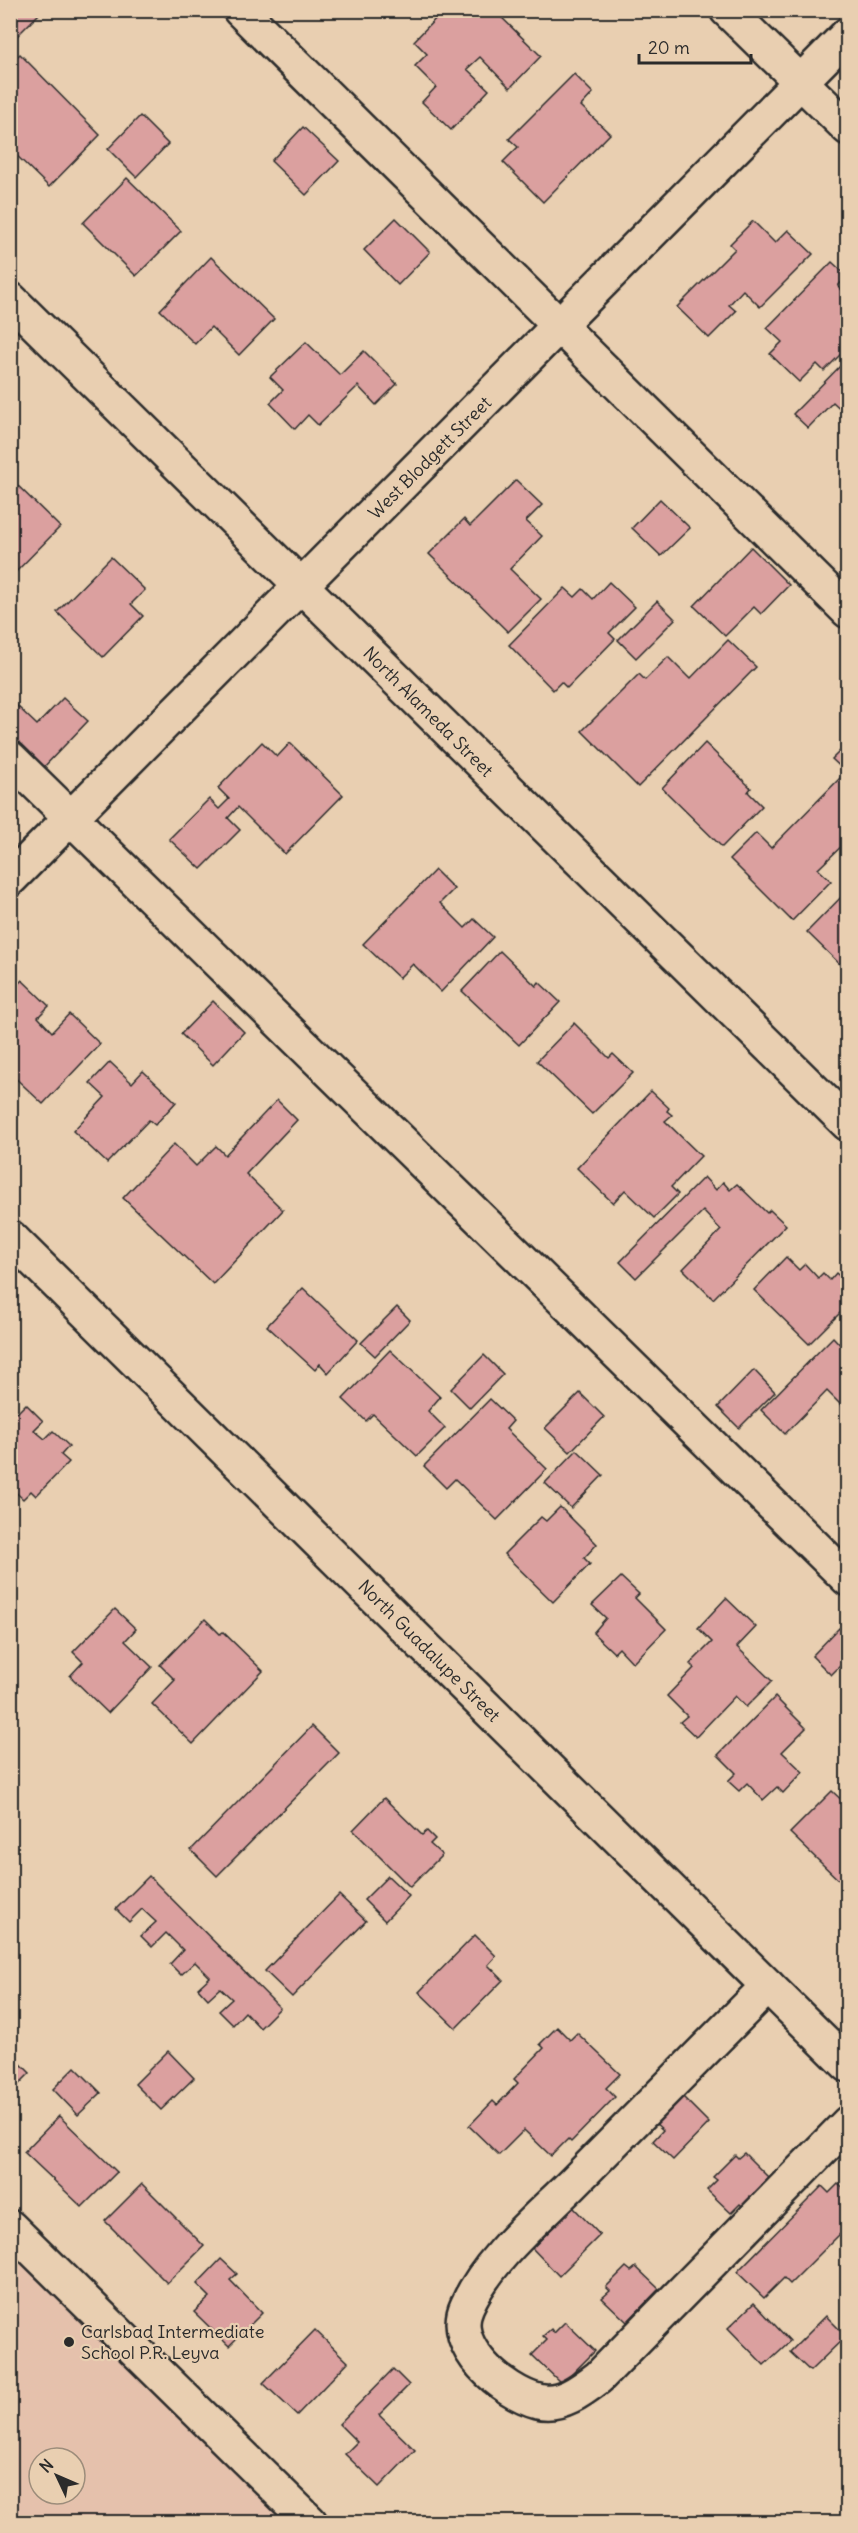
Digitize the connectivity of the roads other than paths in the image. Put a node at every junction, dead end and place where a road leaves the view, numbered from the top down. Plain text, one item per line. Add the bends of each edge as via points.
1 (240, 10) edge
2 (727, 10) edge
3 (848, 34) edge
4 (801, 82) junction
5 (848, 128) edge
6 (10, 299) edge
7 (561, 326) junction
8 (301, 587) junction
9 (848, 611) edge
10 (10, 758) edge
11 (70, 818) junction
12 (10, 879) edge
13 (848, 1124) edge
14 (10, 1237) edge
15 (848, 1579) edge
16 (768, 1986) junction
17 (848, 2065) edge
18 (848, 2123) edge
19 (10, 2227) edge
20 (310, 2523) edge

1 - 7 street
2 - 4 street
3 - 4 street, West Blodgett Street
4 - 5 street
4 - 7 street, West Blodgett Street
6 - 8 street, North Alameda Street
7 - 8 street, West Blodgett Street
7 - 9 street
8 - 11 street, West Blodgett Street
8 - 13 street, North Alameda Street
10 - 11 street
11 - 12 street, West Blodgett Street
11 - 15 street
14 - 16 street, North Guadalupe Street
16 - 17 street, North Guadalupe Street
16 - 18 street via 508,2248 466,2307 464,2334 472,2355 490,2374 538,2401 576,2394 599,2377
19 - 20 street

